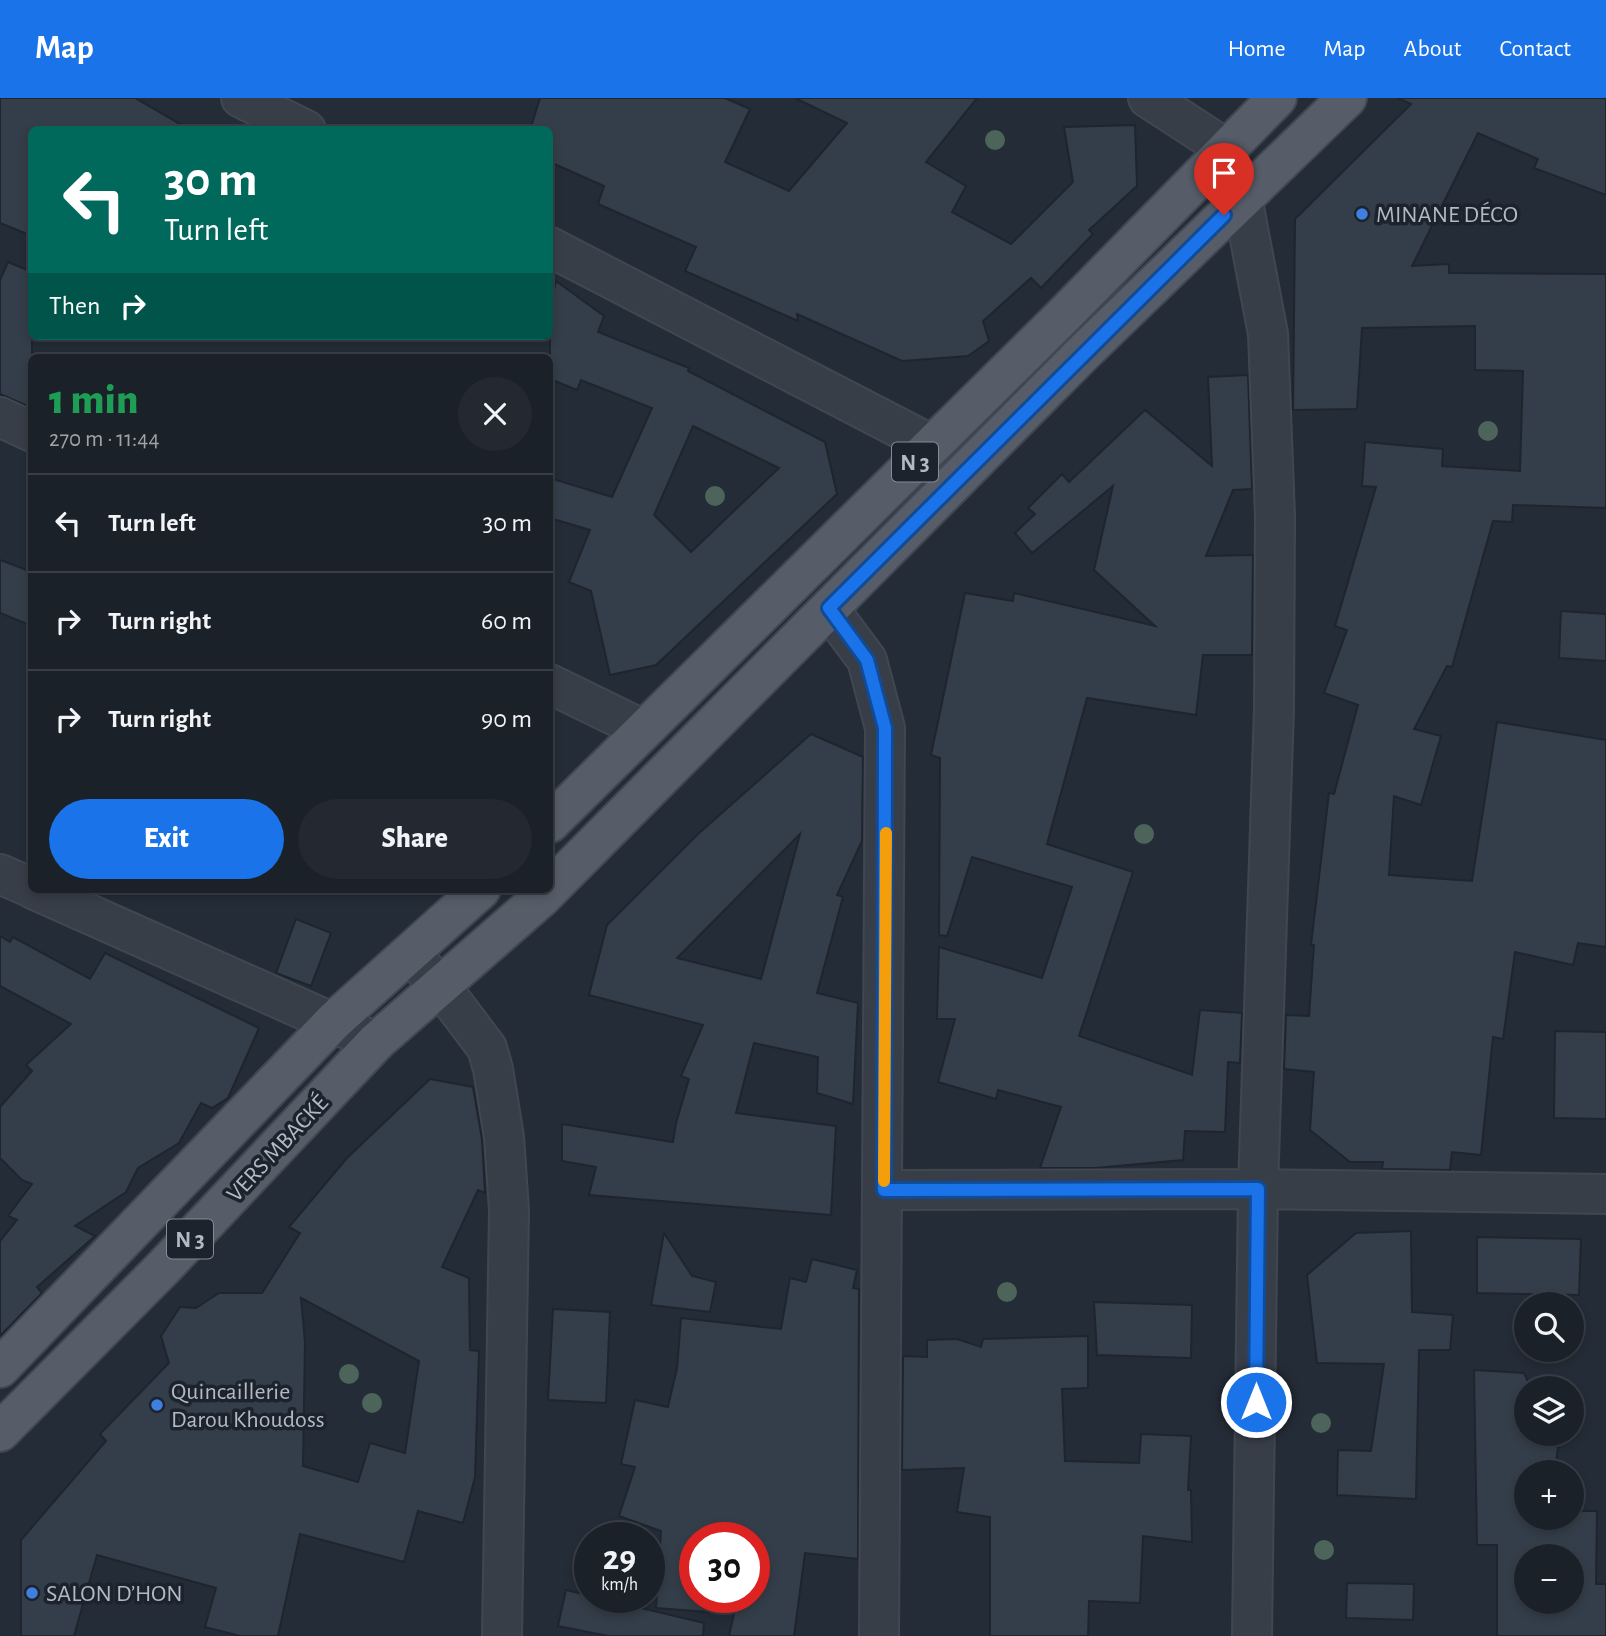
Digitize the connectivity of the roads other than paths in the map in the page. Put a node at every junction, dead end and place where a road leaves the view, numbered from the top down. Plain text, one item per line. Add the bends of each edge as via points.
1 (241, 98) edge
2 (1148, 98) edge
3 (1277, 98) edge
4 (1347, 98) edge
5 (298, 126) edge
6 (1228, 150) junction
7 (1242, 197) junction
8 (553, 249) edge
9 (0, 417) edge
10 (28, 430) edge
11 (932, 445) junction
12 (829, 608) junction
13 (553, 685) edge
14 (642, 729) junction
15 (553, 820) edge
16 (0, 874) edge
17 (553, 886) edge
18 (28, 887) edge
19 (41, 893) edge
20 (477, 893) edge
21 (546, 893) edge
22 (410, 954) junction
23 (442, 987) junction
24 (334, 1021) junction
25 (376, 1042) junction
26 (1258, 1189) junction
27 (884, 1190) junction
28 (1606, 1194) edge
29 (0, 1368) edge
30 (0, 1431) edge
31 (502, 1636) edge
32 (878, 1636) edge
33 (1252, 1636) edge

1 - 5 street
2 - 6 street
3 - 6 main road, N 3
4 - 7 main road, N 3
6 - 11 main road, N 3
7 - 12 main road, N 3
7 - 26 street via 1268,334 1275,516 1273,736
8 - 11 street
9 - 10 street
11 - 14 main road, N 3
12 - 17 main road, N 3
12 - 27 street via 867,660 885,728
13 - 14 street
14 - 15 main road, N 3
16 - 18 street
19 - 24 street
20 - 22 main road, N 3
21 - 23 main road, N 3
22 - 23 street
22 - 24 main road, N 3
23 - 25 main road, N 3
23 - 31 street via 487,1048 504,1137 509,1210
24 - 25 street
24 - 29 main road, VERS MBACKÉ / N 3
25 - 30 main road, VERS MBACKÉ / N 3 via 164,1267
26 - 27 street
26 - 28 street
26 - 33 street
27 - 32 street

